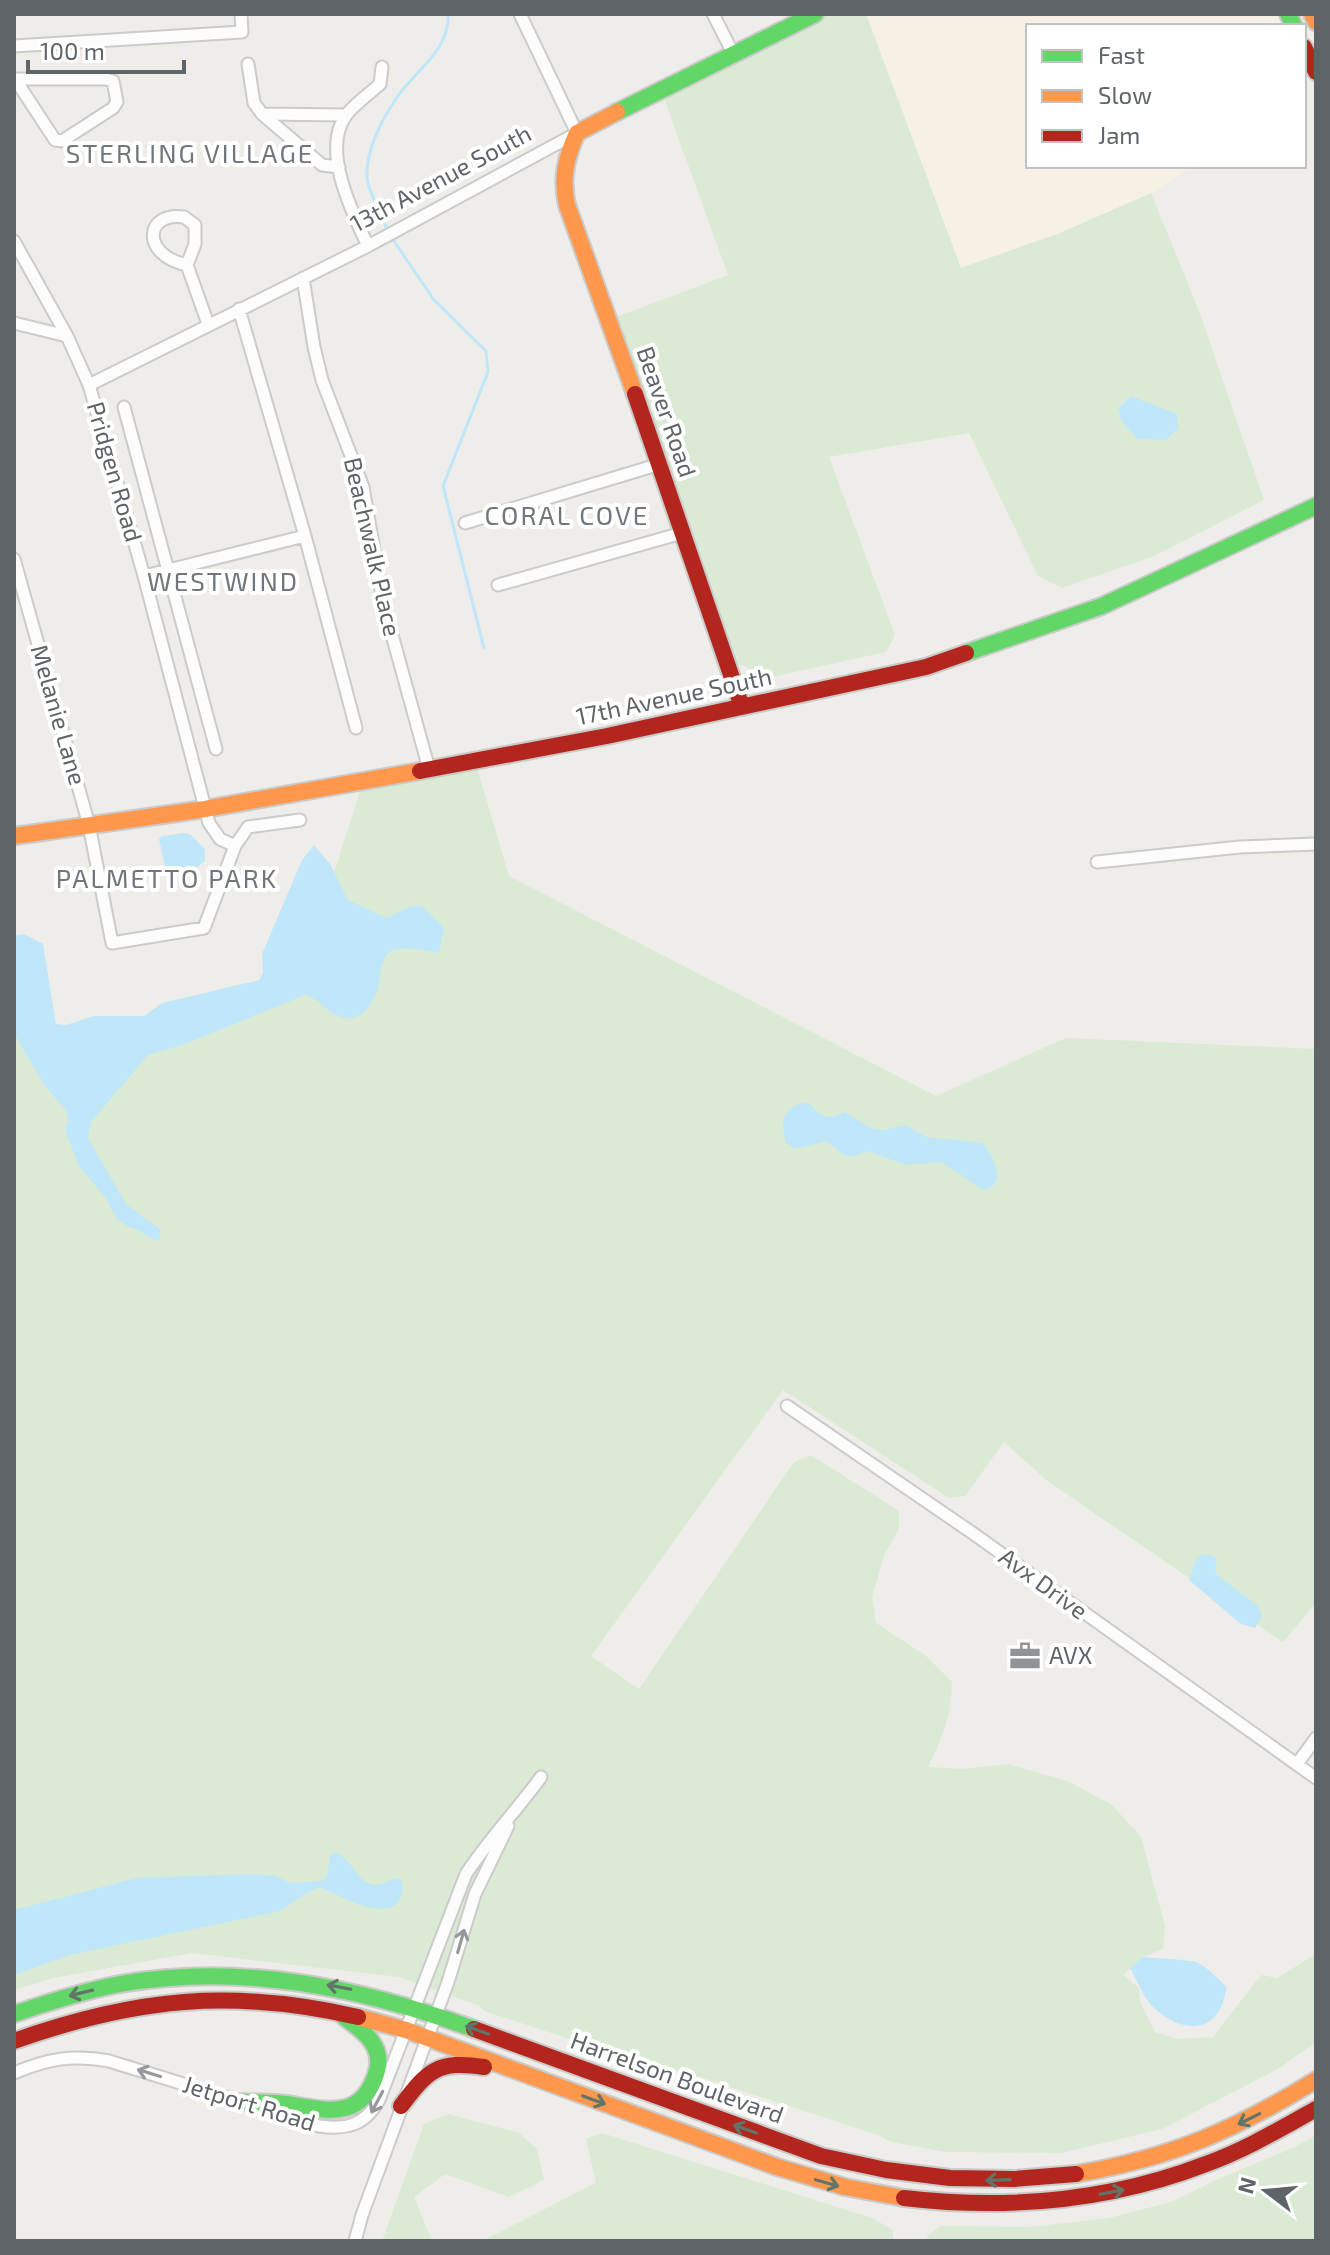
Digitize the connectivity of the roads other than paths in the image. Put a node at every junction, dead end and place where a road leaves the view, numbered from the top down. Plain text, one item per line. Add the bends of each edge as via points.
1 (241, 14) edge
2 (520, 14) edge
3 (713, 14) edge
4 (815, 14) edge
5 (1312, 14) edge
6 (1316, 22) edge
7 (14, 46) edge
8 (1306, 51) edge
9 (733, 53) junction
10 (248, 64) dead end
11 (382, 67) dead end
12 (1316, 72) edge
13 (15, 79) edge
14 (262, 114) junction
15 (346, 115) junction
16 (577, 133) junction
17 (339, 167) junction
18 (14, 241) edge
19 (368, 246) junction
20 (187, 265) junction
21 (303, 278) junction
22 (239, 309) junction
23 (14, 323) edge
24 (208, 324) junction
25 (67, 336) junction
26 (89, 385) junction
27 (124, 407) dead end
28 (660, 464) junction
29 (1316, 506) edge
30 (465, 523) dead end
31 (682, 533) junction
32 (305, 536) junction
33 (14, 559) edge
34 (168, 570) junction
35 (144, 576) junction
36 (498, 585) dead end
37 (742, 707) junction
38 (356, 728) dead end
39 (216, 749) dead end
40 (429, 769) junction
41 (205, 809) junction
42 (300, 820) dead end
43 (89, 825) junction
44 (14, 836) edge
45 (1316, 844) edge
46 (235, 846) junction
47 (1097, 862) dead end
48 (787, 1406) dead end
49 (1316, 1738) edge
50 (1297, 1764) junction
51 (541, 1777) dead end
52 (1316, 1777) edge
53 (511, 1818) junction
54 (414, 2007) junction
55 (336, 2011) junction
56 (14, 2014) edge
57 (435, 2015) junction
58 (406, 2030) junction
59 (426, 2037) junction
60 (14, 2041) edge
61 (14, 2073) edge
62 (521, 2073) junction
63 (1316, 2080) edge
64 (243, 2102) junction
65 (401, 2106) junction
66 (1316, 2109) edge
67 (355, 2241) edge

1 - 7 street via 242,32
2 - 16 street
3 - 9 street
4 - 9 main road, 13th Avenue South
5 - 6 main road
8 - 12 main road
9 - 16 main road, 13th Avenue South
10 - 14 street via 254,103
11 - 15 street via 380,84
13 - 13 street via 105,79 113,81 117,102 62,141 55,140
14 - 15 street
14 - 17 street via 322,165
15 - 17 street via 338,138
16 - 19 street, 13th Avenue South
16 - 28 main road, Beaver Road via 567,153 562,188
17 - 19 street via 346,199
18 - 25 street, Pridgen Road
19 - 21 street, 13th Avenue South
20 - 20 street via 195,225 184,217 166,217 158,223 154,243 170,261
20 - 24 street
21 - 22 street, 13th Avenue South
21 - 40 street, Beachwalk Place via 322,380 363,487 383,602
22 - 24 street, 13th Avenue South
22 - 32 street
23 - 25 street
24 - 26 street, 13th Avenue South
25 - 26 street, Pridgen Road
26 - 35 street, Pridgen Road
27 - 34 street
28 - 30 street
28 - 31 main road, Beaver Road
29 - 37 main road, 17th Avenue South via 1102,606 926,667
31 - 36 street
31 - 37 main road, Beaver Road
32 - 34 street
32 - 38 street
33 - 43 street, Melanie Lane
34 - 35 street
34 - 39 street
35 - 41 street, Pridgen Road
37 - 40 main road, 17th Avenue South
40 - 41 main road, 17th Avenue South
41 - 43 main road, 17th Avenue South
41 - 46 street, Pridgen Road via 220,839
42 - 46 street via 248,827
43 - 44 main road, 17th Avenue South
43 - 46 street, Melanie Lane via 112,943 204,928
45 - 47 street
48 - 50 street, Avx Drive
49 - 50 street
50 - 52 street, Avx Drive
51 - 53 street
53 - 54 street, Jetport Road via 466,1874
57 -> 53 street via 478,1885
54 -> 56 main road, Harrelson Boulevard via 337,1986 225,1974 128,1983
54 - 57 main road, Harrelson Boulevard
54 - 58 street, Jetport Road
55 - 58 main road, Harrelson Boulevard
55 - 60 main road, Harrelson Boulevard via 241,1999 161,2001 94,2014
55 - 64 main road via 366,2033 378,2050 365,2097 332,2112
57 - 59 street
63 -> 57 main road, Harrelson Boulevard via 1242,2123 1142,2160 1043,2178 949,2179 821,2156
58 - 59 main road, Harrelson Boulevard
58 -> 64 street, Jetport Road via 375,2107 353,2126 319,2126
59 - 62 main road, Harrelson Boulevard
59 - 65 street
64 -> 61 street, Jetport Road via 86,2056 39,2062
62 - 65 main road via 445,2063 425,2075
62 -> 66 main road, Harrelson Boulevard via 815,2179 896,2198 963,2204 1032,2204 1157,2182 1219,2160
65 - 67 street

